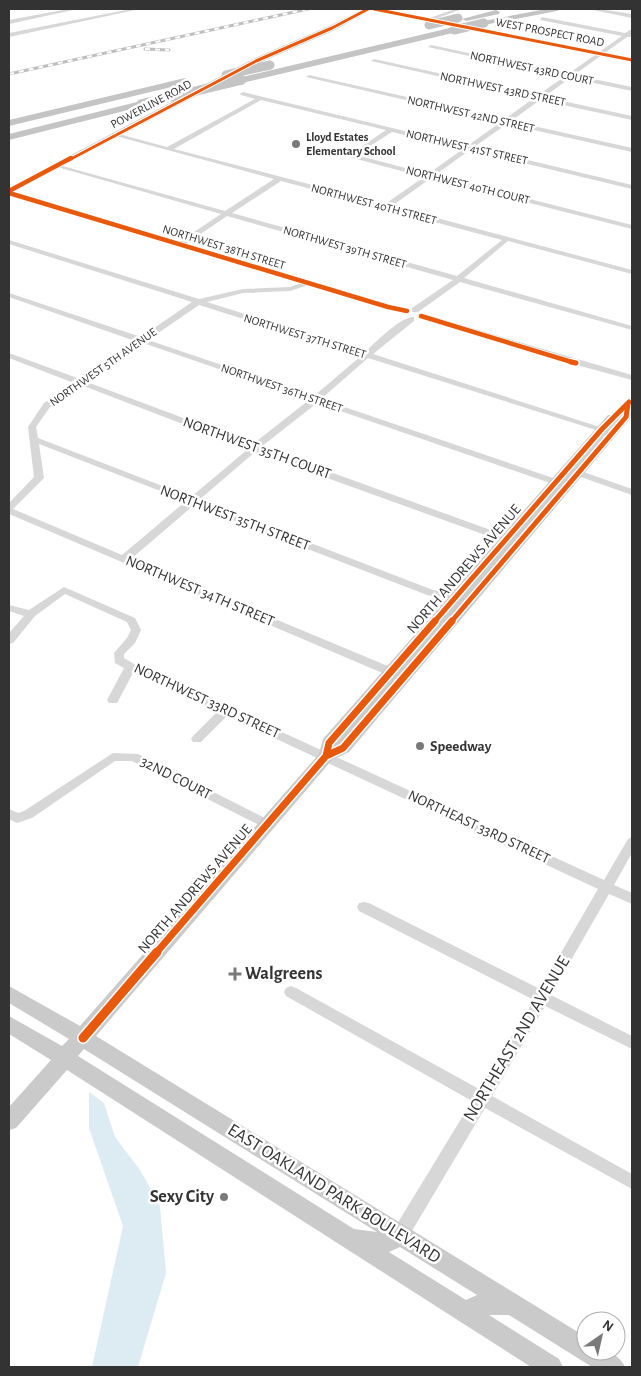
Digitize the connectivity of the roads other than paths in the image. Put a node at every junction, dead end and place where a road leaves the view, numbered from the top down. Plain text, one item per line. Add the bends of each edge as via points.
1 (75, 9) edge
2 (137, 9) edge
3 (356, 9) edge
4 (368, 9) edge
5 (374, 9) edge
6 (388, 9) edge
7 (497, 9) edge
8 (511, 9) edge
9 (529, 9) edge
10 (541, 9) edge
11 (558, 9) edge
12 (591, 9) edge
13 (461, 15) edge
14 (632, 16) edge
15 (542, 18) dead end
16 (9, 22) edge
17 (480, 22) junction
18 (430, 24) junction
19 (451, 29) junction
20 (631, 34) edge
21 (9, 35) edge
22 (431, 47) dead end
23 (264, 52) junction
24 (602, 53) junction
25 (286, 58) dead end
26 (632, 59) edge
27 (374, 61) dead end
28 (256, 62) junction
29 (569, 76) junction
30 (309, 77) dead end
31 (632, 89) edge
32 (243, 94) dead end
33 (539, 97) junction
34 (260, 98) junction
35 (632, 118) edge
36 (506, 122) junction
37 (9, 123) edge
38 (122, 126) junction
39 (9, 127) edge
40 (392, 129) junction
41 (9, 132) edge
42 (115, 135) junction
43 (9, 137) edge
44 (99, 141) junction
45 (469, 148) junction
46 (168, 149) junction
47 (632, 150) edge
48 (57, 166) junction
49 (430, 176) junction
50 (279, 179) junction
51 (9, 185) edge
52 (632, 187) edge
53 (9, 193) edge
54 (386, 207) junction
55 (227, 213) junction
56 (632, 227) edge
57 (507, 239) junction
58 (9, 242) edge
59 (179, 245) junction
60 (632, 272) edge
61 (289, 278) junction
62 (459, 279) junction
63 (307, 283) junction
64 (271, 289) junction
65 (9, 295) edge
66 (198, 302) junction
67 (413, 315) junction
68 (632, 328) edge
69 (142, 340) junction
70 (9, 355) edge
71 (366, 355) junction
72 (576, 363) junction
73 (632, 378) edge
74 (632, 382) edge
75 (79, 383) junction
76 (315, 400) junction
77 (630, 402) edge
78 (602, 429) junction
79 (33, 439) junction
80 (254, 448) junction
81 (576, 467) junction
82 (559, 487) junction
83 (632, 492) edge
84 (193, 502) junction
85 (9, 509) edge
86 (506, 538) junction
87 (124, 559) junction
88 (454, 602) junction
89 (9, 608) edge
90 (31, 614) junction
91 (9, 640) edge
92 (130, 667) junction
93 (391, 672) junction
94 (113, 700) dead end
95 (226, 710) junction
96 (197, 738) dead end
97 (326, 756) junction
98 (9, 814) edge
99 (267, 824) junction
100 (632, 842) edge
101 (605, 886) junction
102 (632, 899) edge
103 (364, 907) dead end
104 (291, 992) dead end
105 (9, 994) edge
106 (543, 997) junction
107 (9, 1024) edge
108 (83, 1038) junction
109 (632, 1043) edge
110 (65, 1058) junction
111 (482, 1098) junction
112 (9, 1121) edge
113 (632, 1182) edge
114 (400, 1235) junction
115 (342, 1236) junction
116 (511, 1304) junction
117 (467, 1314) junction
118 (576, 1345) edge
119 (552, 1367) edge

1 - 16 street
2 - 21 street
3 - 23 main road, POWERLINE ROAD
4 - 28 main road, POWERLINE ROAD
5 - 24 main road, WEST PROSPECT ROAD
6 - 18 main road, WEST PROSPECT ROAD
7 - 13 highway
8 - 13 highway
9 - 17 highway
10 - 17 highway
11 - 17 highway
12 - 14 street
13 - 18 highway, bridge
13 - 18 street
15 - 20 street
17 - 19 highway, bridge
18 - 24 main road, WEST PROSPECT ROAD
18 - 39 highway, bridge
19 - 41 highway, bridge
19 - 43 highway, bridge
20 - 24 street
22 - 29 street, NORTHWEST 43RD COURT
23 - 28 main road
23 - 38 main road, POWERLINE ROAD
24 - 26 main road, WEST PROSPECT ROAD
24 - 29 street
25 - 37 highway, bridge
27 - 33 street, NORTHWEST 43RD STREET
28 - 42 main road, POWERLINE ROAD
29 - 31 street, NORTHWEST 43RD COURT
29 - 33 street
30 - 36 street, NORTHWEST 42ND STREET
32 - 34 street, NORTHWEST 41ST STREET
33 - 35 street, NORTHWEST 43RD STREET
33 - 36 street
34 - 40 street, NORTHWEST 41ST STREET
34 - 46 street
36 - 45 street
36 - 47 street, NORTHWEST 42ND STREET
38 - 42 main road
38 - 44 main road, POWERLINE ROAD
40 - 45 street, NORTHWEST 41ST STREET
40 - 49 street, NORTHWEST 40TH COURT via 351,156
42 - 44 main road, POWERLINE ROAD
42 - 46 street, NORTHWEST 40TH STREET
44 - 48 main road, POWERLINE ROAD
44 - 51 main road, POWERLINE ROAD
45 - 49 street
45 - 52 street, NORTHWEST 41ST STREET
46 - 50 street, NORTHWEST 40TH STREET
48 - 53 main road, POWERLINE ROAD
48 - 55 street, NORTHWEST 39TH STREET
49 - 54 street
49 - 56 street, NORTHWEST 40TH COURT
50 - 54 street, NORTHWEST 40TH STREET
50 - 55 street
53 - 59 street, NORTHWEST 38TH STREET
54 - 57 street, NORTHWEST 40TH STREET
55 - 59 street
55 - 62 street, NORTHWEST 39TH STREET
57 - 60 street, NORTHWEST 40TH STREET
57 - 62 street
58 - 66 street, NORTHWEST 37TH STREET
59 - 61 street, NORTHWEST 38TH STREET
61 - 63 street, NORTHWEST 38TH STREET
61 - 64 street, NORTHWEST 5TH AVENUE
62 - 67 street
62 - 68 street, NORTHWEST 39TH STREET
63 - 64 street, NORTHWEST 5TH AVENUE via 290,289
63 - 67 street, NORTHWEST 38TH STREET
64 - 66 street, NORTHWEST 5TH AVENUE via 243,291
65 - 69 street, NORTHWEST 36TH STREET
66 - 69 street, NORTHWEST 5TH AVENUE
66 - 71 street, NORTHWEST 37TH STREET
67 - 71 street
67 - 72 street, NORTHWEST 38TH STREET
69 - 75 street, NORTHWEST 5TH AVENUE
69 - 76 street, NORTHWEST 36TH STREET
70 - 75 street, NORTHWEST 35TH COURT
71 - 76 street
71 - 78 street, NORTHWEST 37TH STREET
72 - 73 street, NORTHWEST 38TH STREET
72 - 74 street, NORTHWEST 38TH STREET
75 - 79 street, NORTHWEST 5TH AVENUE via 47,405 37,417 32,427
75 - 80 street, NORTHWEST 35TH COURT
76 - 80 street
76 - 82 street, NORTHWEST 36TH STREET
77 - 78 main road, NORTH ANDREWS AVENUE
77 - 81 main road, NORTH ANDREWS AVENUE via 626,417
78 - 81 main road, NORTH ANDREWS AVENUE
79 - 84 street, NORTHWEST 35TH STREET
79 - 85 street, NORTHWEST 5TH AVENUE via 39,478
80 - 84 street
80 - 86 street, NORTHWEST 35TH COURT
81 - 82 main road, NORTH ANDREWS AVENUE
81 - 83 street
82 - 86 main road, NORTH ANDREWS AVENUE
82 - 88 main road, NORTH ANDREWS AVENUE
84 - 87 street
84 - 88 street, NORTHWEST 35TH STREET
85 - 87 street, NORTHWEST 34TH STREET
86 - 88 main road, NORTH ANDREWS AVENUE
87 - 93 street, NORTHWEST 34TH STREET
88 - 93 main road, NORTH ANDREWS AVENUE
88 - 97 main road, NORTH ANDREWS AVENUE via 342,748
89 - 90 street
90 - 91 street
90 - 92 street, NORTHWEST 33RD STREET via 64,590 131,620 136,630 119,653 119,660
92 - 94 street
92 - 95 street, NORTHWEST 33RD STREET
93 - 97 main road, NORTH ANDREWS AVENUE via 329,743
95 - 96 street
95 - 97 street, NORTHWEST 33RD STREET
97 - 99 main road, NORTH ANDREWS AVENUE
97 - 101 street, NORTHEAST 33RD STREET
98 - 99 street, 32ND COURT via 17,818 28,815 113,757 124,756 134,757
99 - 108 main road, NORTH ANDREWS AVENUE
100 - 101 street, NORTHEAST 2ND AVENUE
101 - 102 street, NORTHEAST 33RD STREET
101 - 106 street, NORTHEAST 2ND AVENUE
103 - 106 street
104 - 111 street
105 - 108 main road, EAST OAKLAND PARK BOULEVARD
106 - 109 street
106 - 111 street, NORTHEAST 2ND AVENUE
107 - 110 main road, EAST OAKLAND PARK BOULEVARD
108 - 110 main road, NORTH ANDREWS AVENUE
108 - 114 main road, EAST OAKLAND PARK BOULEVARD
110 - 112 main road, NORTH ANDREWS AVENUE
110 - 115 main road, EAST OAKLAND PARK BOULEVARD
111 - 113 street
111 - 114 street, NORTHEAST 2ND AVENUE
114 - 115 main road via 379,1245
114 - 116 main road, EAST OAKLAND PARK BOULEVARD
115 - 117 main road, EAST OAKLAND PARK BOULEVARD
116 - 117 main road via 487,1303 474,1306
116 - 118 main road, EAST OAKLAND PARK BOULEVARD
117 - 119 main road, EAST OAKLAND PARK BOULEVARD

